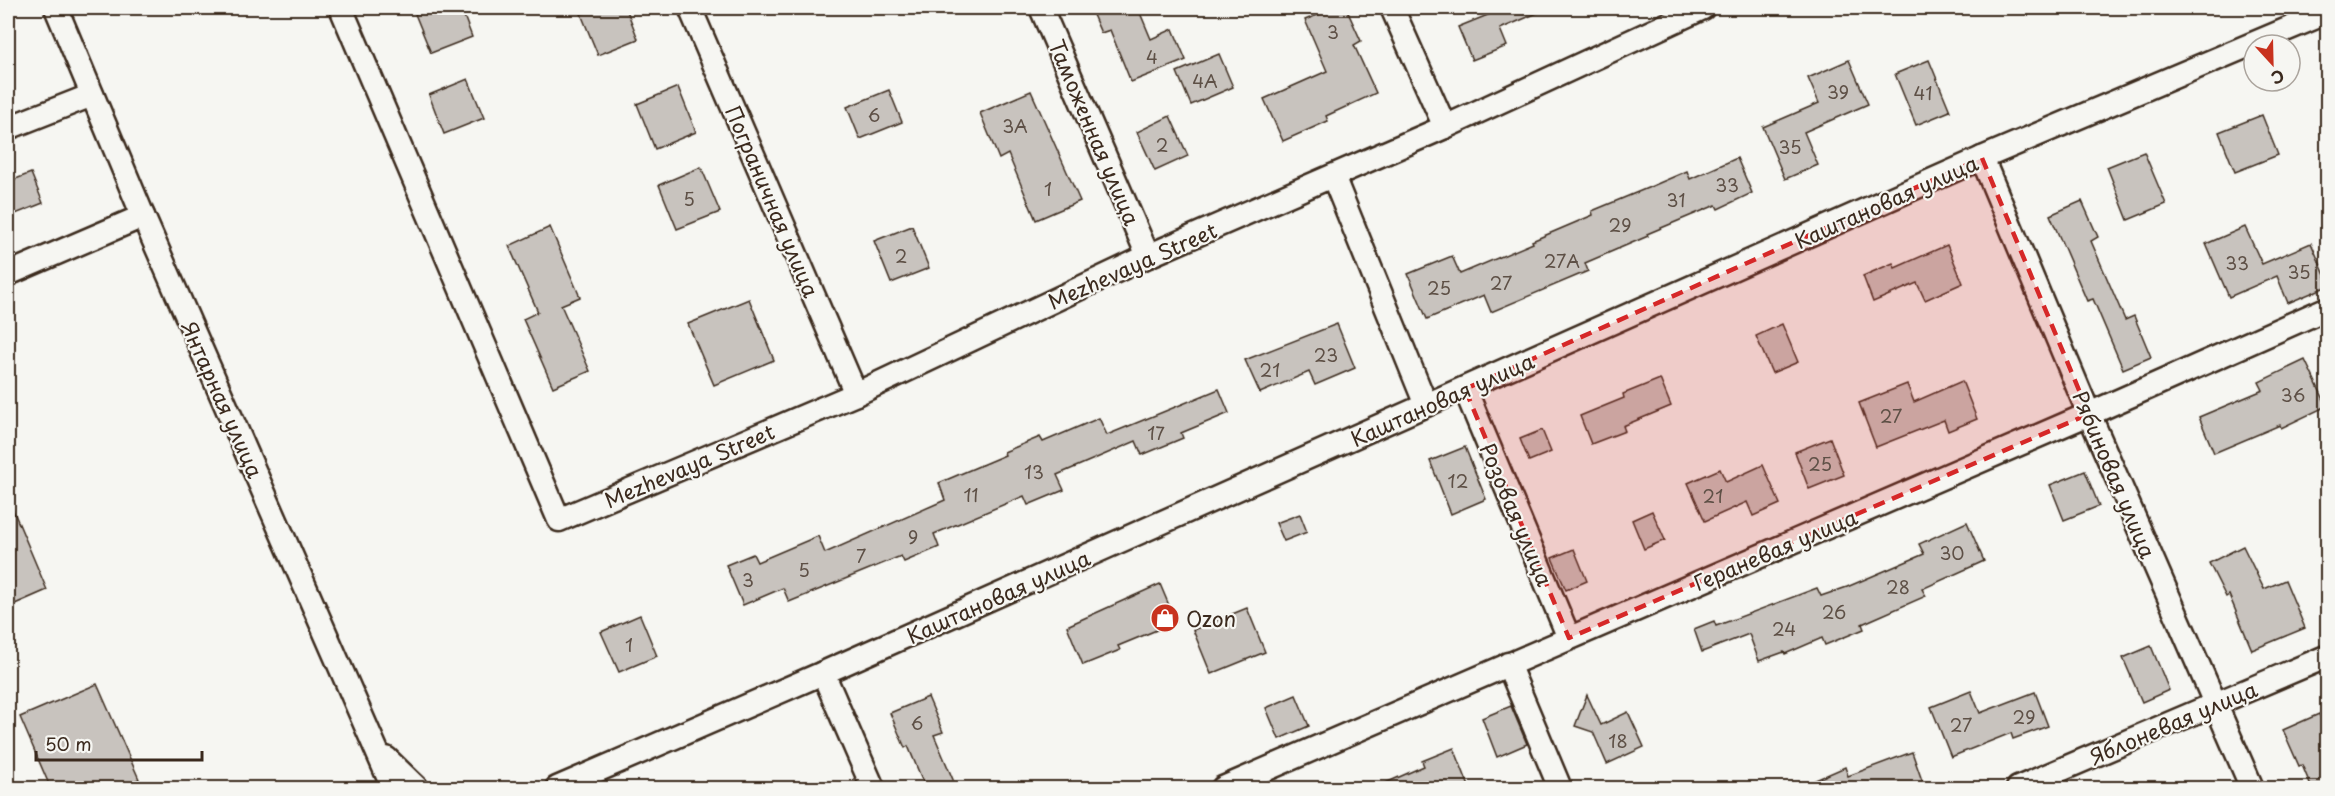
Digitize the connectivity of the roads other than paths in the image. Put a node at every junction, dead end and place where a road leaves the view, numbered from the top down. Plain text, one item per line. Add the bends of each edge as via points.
1 (56, 8) edge
2 (341, 8) edge
3 (690, 8) edge
4 (1041, 8) edge
5 (1392, 8) edge
6 (1703, 8) edge
7 (2328, 12) edge
8 (92, 95) junction
9 (1444, 127) junction
10 (8, 128) edge
11 (1982, 158) junction
12 (1334, 176) junction
13 (143, 216) junction
14 (1148, 256) junction
15 (8, 274) edge
16 (2328, 308) edge
17 (1465, 389) junction
18 (856, 394) junction
19 (1426, 405) junction
20 (2089, 414) junction
21 (1569, 638) junction
22 (2328, 656) edge
23 (1508, 664) junction
24 (823, 673) junction
25 (2216, 704) junction
26 (375, 747) junction
27 (393, 789) edge
28 (417, 789) edge
29 (557, 789) edge
30 (873, 789) edge
31 (1223, 789) edge
32 (1560, 789) edge
33 (2018, 789) edge
34 (2252, 789) edge

1 - 8 street, Янтарная улица
2 - 18 street, Mezhevaya Street via 559,520
3 - 18 street, Пограничная улица
4 - 14 street, Таможенная улица
5 - 9 street
6 - 9 street, Mezhevaya Street
7 - 11 street, Каштановая улица
8 - 10 street
8 - 13 street, Янтарная улица
9 - 12 street, Mezhevaya Street
11 - 17 street, Каштановая улица
11 - 20 street, Рябиновая улица
12 - 14 street, Mezhevaya Street
12 - 19 street
13 - 15 street
13 - 26 street, Янтарная улица
14 - 18 street, Mezhevaya Street
16 - 20 street, Гераневая улица
17 - 19 street, Каштановая улица
17 - 21 street, Розовая улица
19 - 24 street, Каштановая улица
20 - 21 street, Гераневая улица
20 - 25 street, Рябиновая улица
21 - 23 street, Гераневая улица
22 - 25 street, Яблоневая улица
23 - 31 street, Гераневая улица
23 - 32 street
24 - 29 street, Каштановая улица
24 - 30 street
25 - 33 street, Яблоневая улица
25 - 34 street, Рябиновая улица
26 - 27 street, Янтарная улица
26 - 28 street

